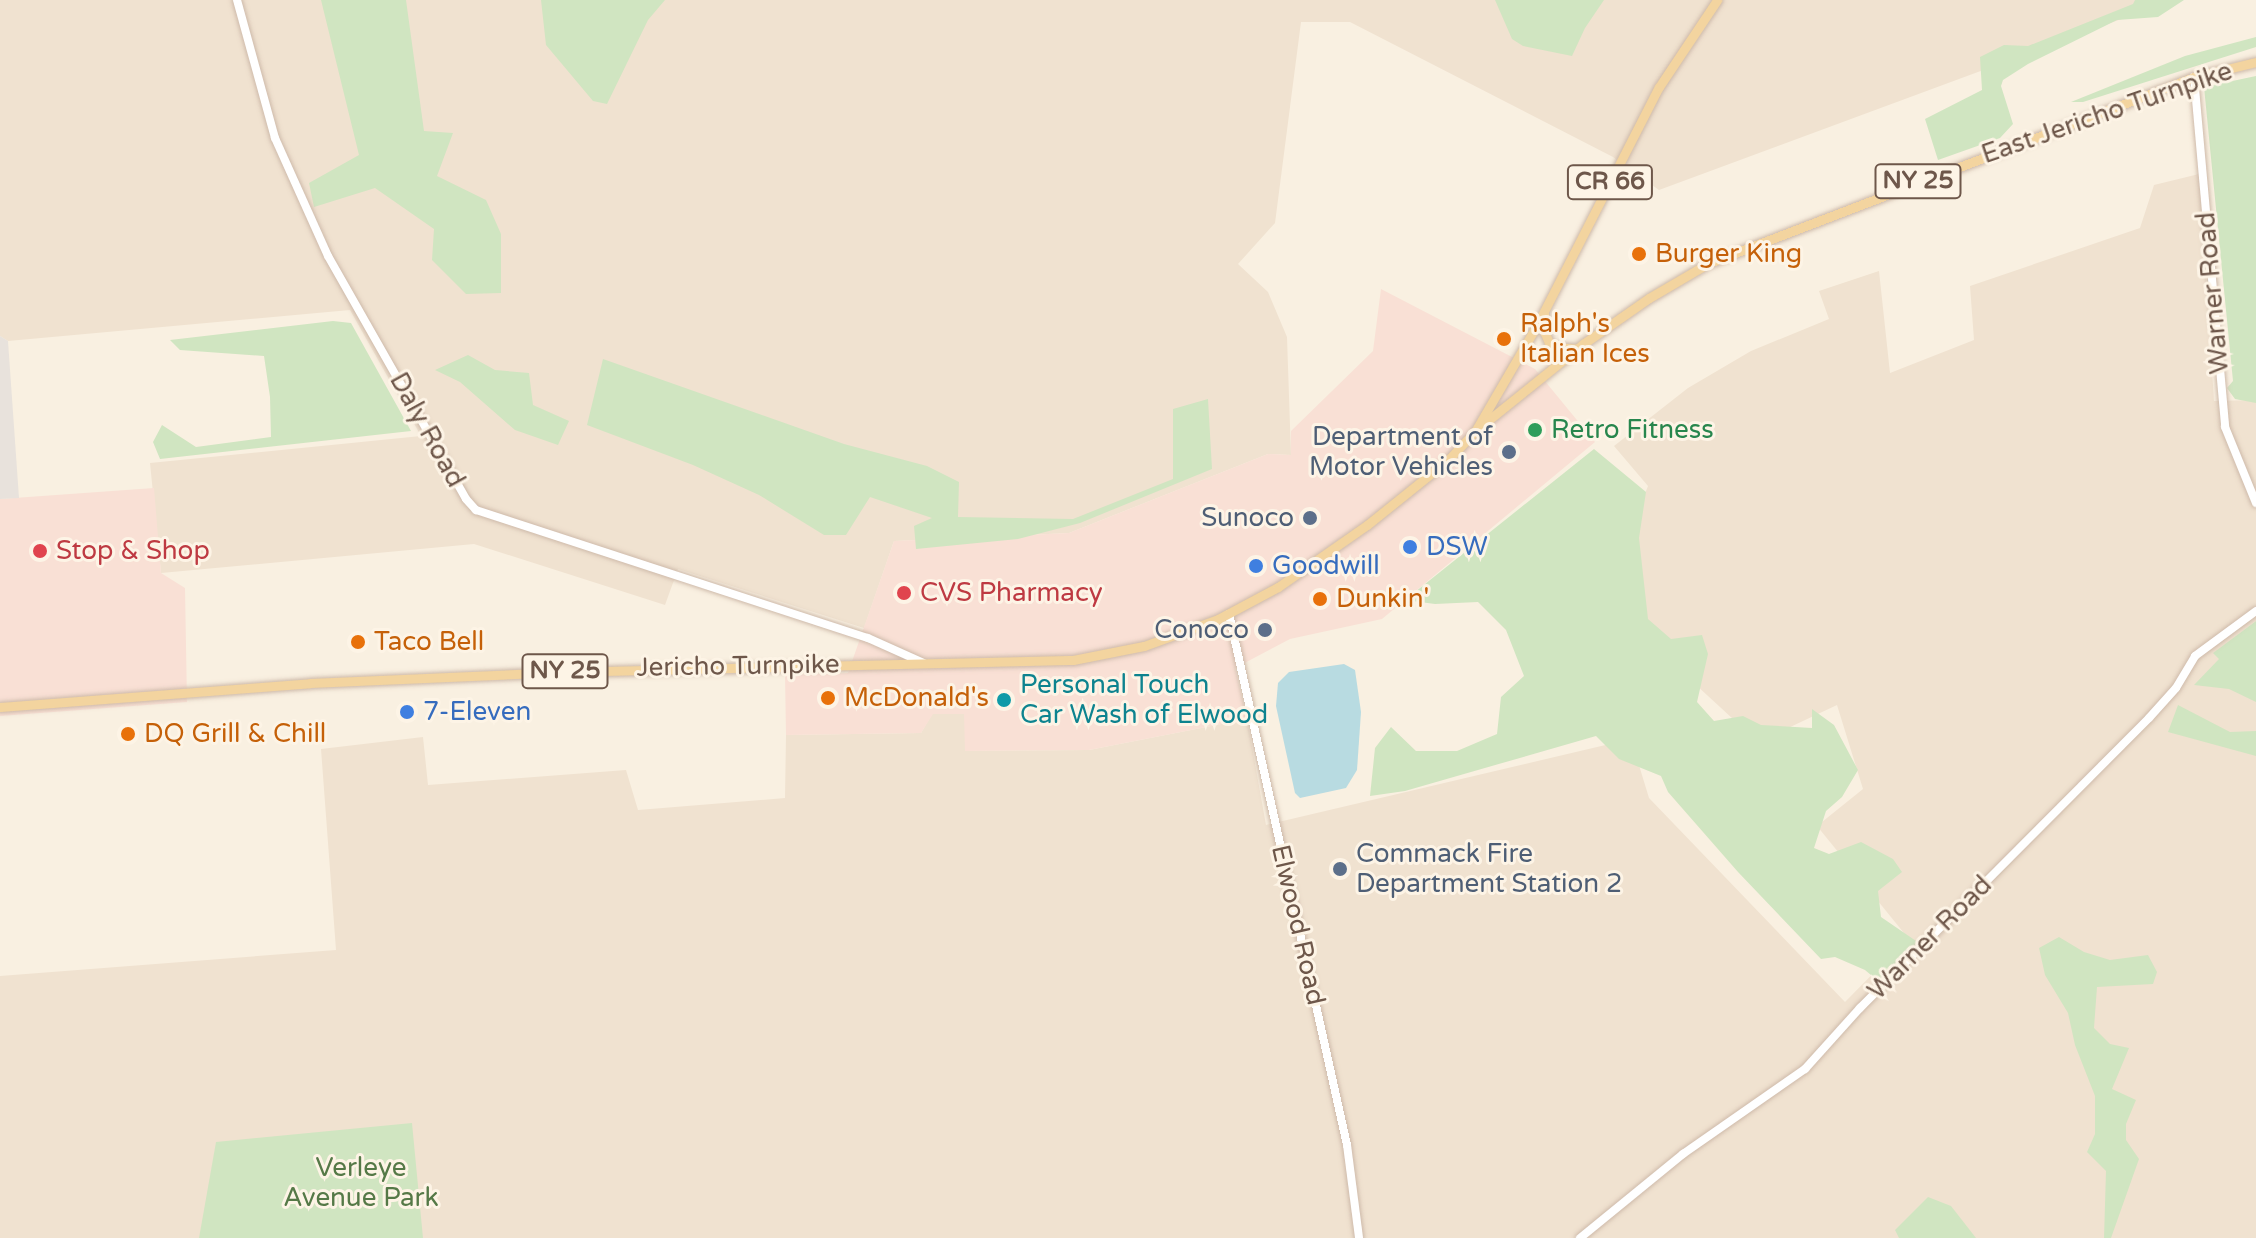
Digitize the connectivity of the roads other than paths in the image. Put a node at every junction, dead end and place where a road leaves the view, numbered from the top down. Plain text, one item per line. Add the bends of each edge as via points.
1 (237, 0) edge
2 (1717, 0) edge
3 (2256, 62) edge
4 (2194, 77) junction
5 (1545, 311) junction
6 (1578, 349) junction
7 (1475, 431) junction
8 (2256, 503) edge
9 (2256, 611) edge
10 (1229, 614) junction
11 (924, 663) junction
12 (0, 707) edge
13 (1359, 1238) edge
14 (1580, 1238) edge

1 - 11 street, Daly Road via 275,138 328,256 476,510 868,638
2 - 5 main road, CR 66 via 1659,87
3 - 4 main road, East Jericho Turnpike / NY 25
4 - 6 main road, East Jericho Turnpike / NY 25 via 1709,263
4 - 8 street, Warner Road via 2225,427
5 - 6 main road via 1549,343
5 - 7 main road, CR 66
6 - 7 main road, East Jericho Turnpike / NY 25
7 - 10 main road, East Jericho Turnpike / NY 25 via 1449,459 1367,525
9 - 14 street, Warner Road via 2195,656 2149,718 1805,1069 1683,1154
10 - 11 main road, Jericho Turnpike / NY 25 via 1171,637 1091,658
10 - 13 street, Elwood Road via 1347,1145
11 - 12 main road, Jericho Turnpike / NY 25 via 398,679

